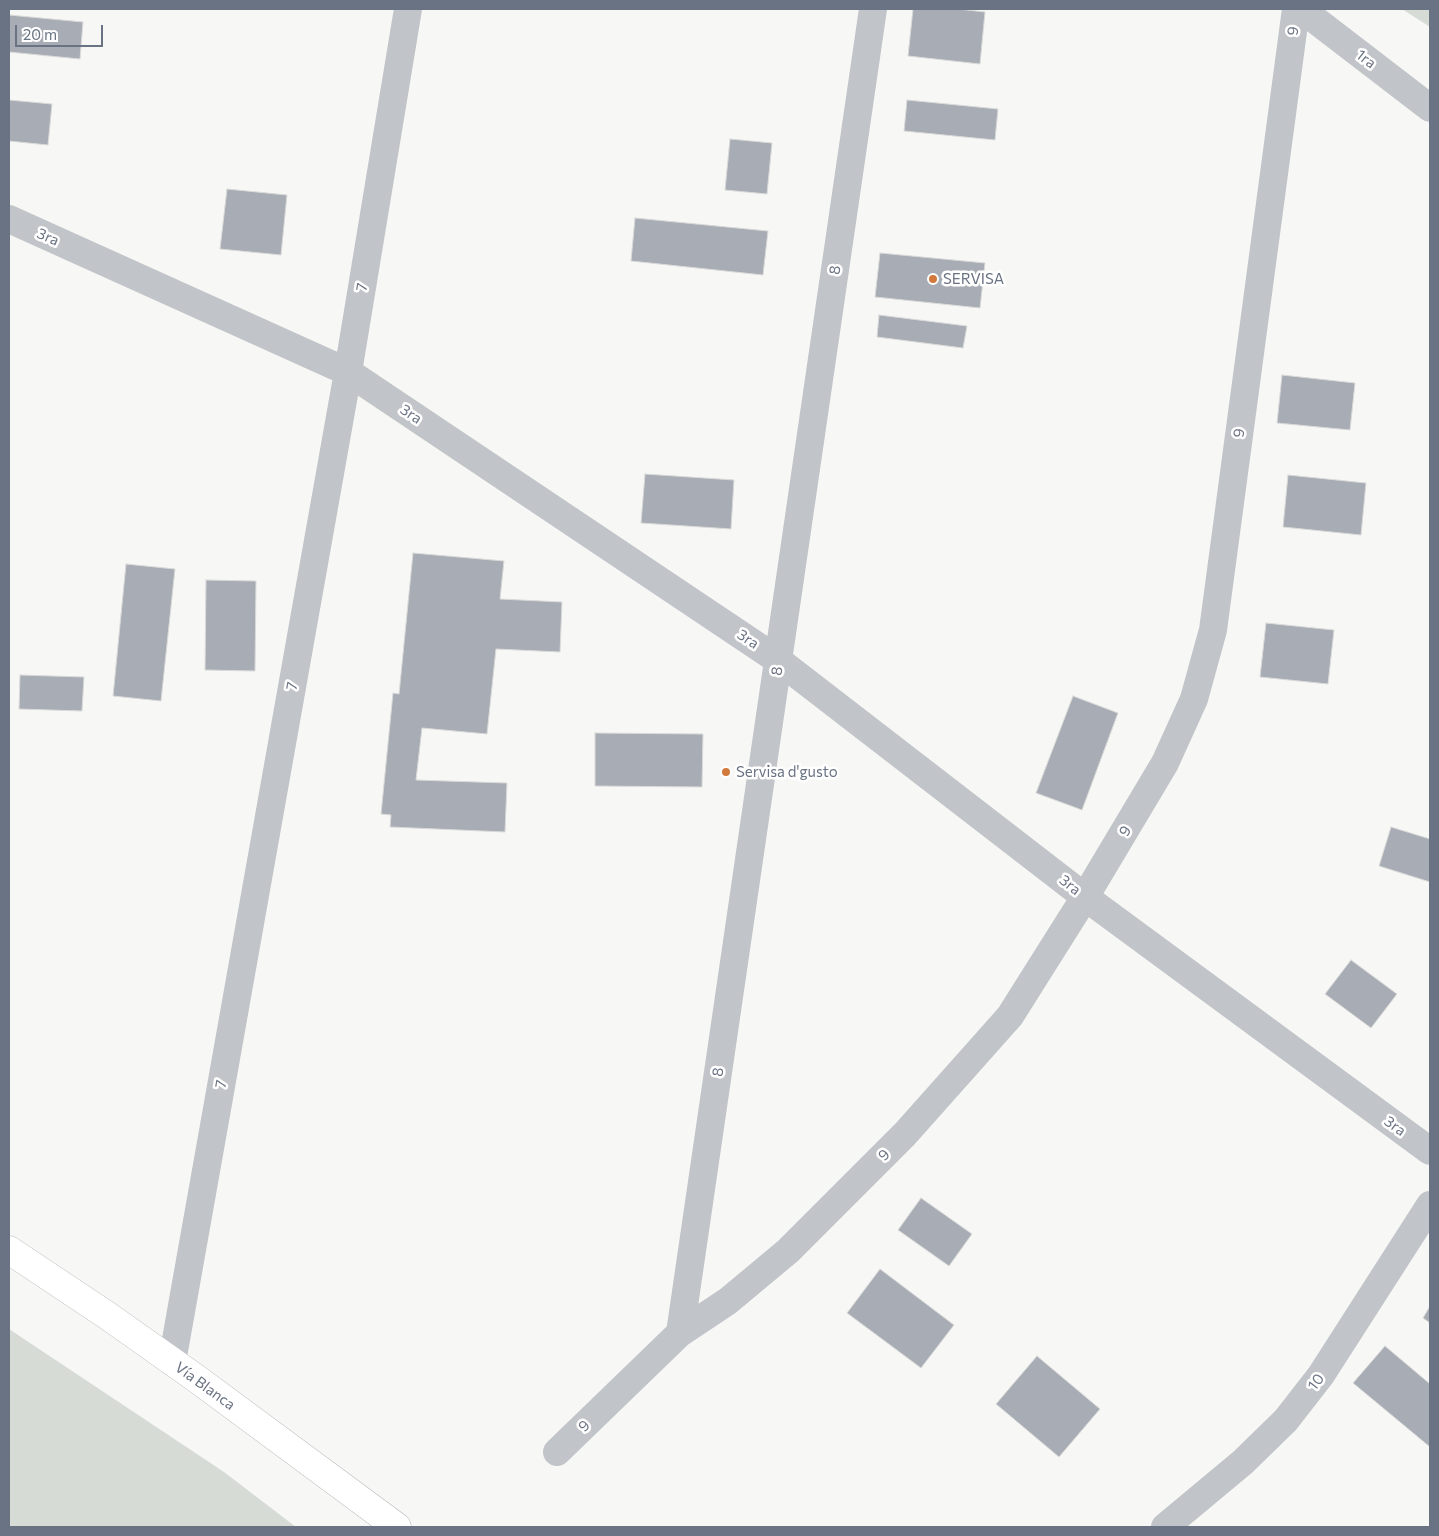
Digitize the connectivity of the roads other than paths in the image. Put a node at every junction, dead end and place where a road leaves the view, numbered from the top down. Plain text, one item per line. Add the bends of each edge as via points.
1 (408, 9) edge
2 (874, 9) edge
3 (1296, 9) edge
4 (1301, 9) edge
5 (1430, 108) edge
6 (9, 219) edge
7 (348, 372) junction
8 (778, 660) junction
9 (1086, 897) junction
10 (1430, 1151) edge
11 (1430, 1205) edge
12 (9, 1250) edge
13 (680, 1333) junction
14 (172, 1362) junction
15 (557, 1452) dead end
16 (397, 1527) edge
17 (1165, 1527) edge

1 - 7 street, 7
2 - 8 street, 8
3 - 9 street, 9 via 1213,630 1194,699 1165,763
4 - 5 street, 1ra
6 - 7 street, 3ra
7 - 8 street, 3ra
7 - 14 street, 7
8 - 9 street, 3ra
8 - 13 street, 8
9 - 10 street, 3ra
9 - 13 street, 9 via 1010,1016 905,1134 788,1251 728,1301
11 - 17 street, 10 via 1321,1375 1286,1420 1244,1462
12 - 14 highway, Vía Blanca
13 - 15 street, 9
14 - 16 highway, Vía Blanca

